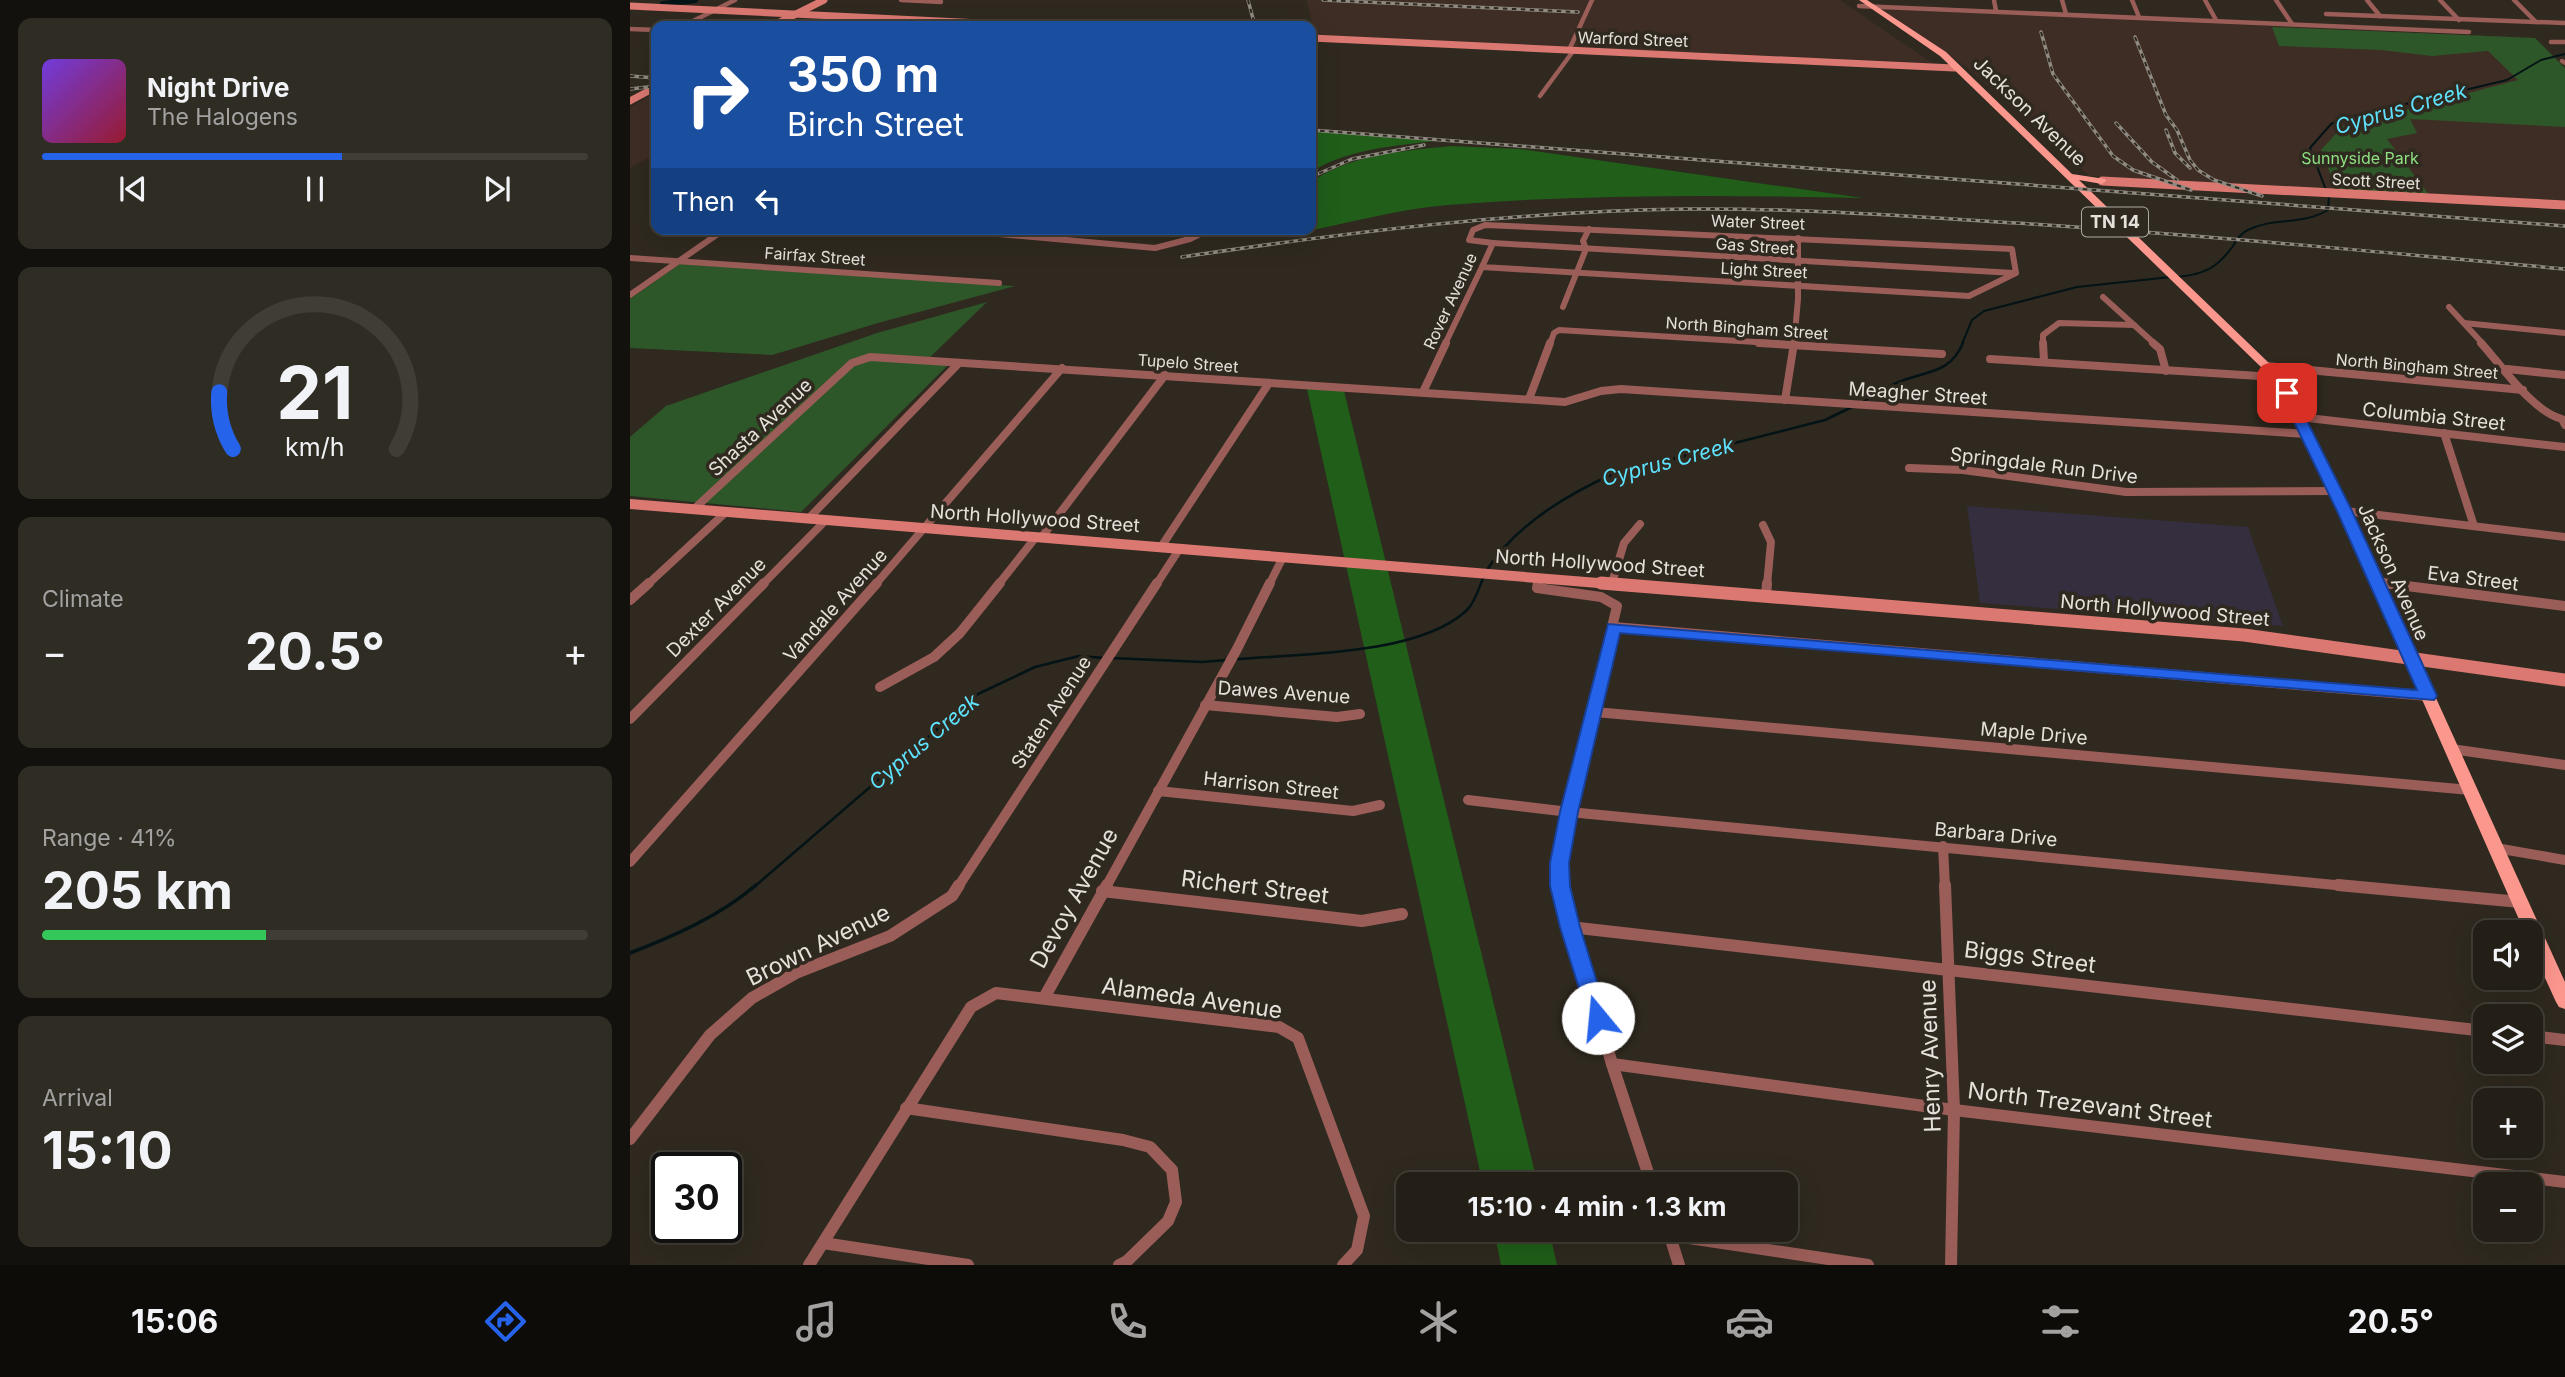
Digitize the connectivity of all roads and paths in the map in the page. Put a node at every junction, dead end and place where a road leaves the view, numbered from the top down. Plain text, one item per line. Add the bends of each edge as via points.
1 (735, 0) edge
2 (824, 0) edge
3 (901, 0) edge
4 (1592, 0) edge
5 (1851, 0) edge
6 (1994, 0) edge
7 (2062, 0) edge
8 (2132, 0) edge
9 (2205, 0) edge
10 (2276, 0) edge
11 (2367, 0) edge
12 (2441, 0) edge
13 (2514, 0) edge
14 (941, 2) dead end
15 (1861, 3) edge
16 (630, 6) edge
17 (1871, 6) junction
18 (715, 10) junction
19 (1996, 11) junction
20 (2066, 14) junction
21 (2326, 14) dead end
22 (793, 15) junction
23 (2380, 16) junction
24 (2139, 17) junction
25 (2458, 19) junction
26 (2216, 20) junction
27 (693, 21) edge
28 (782, 21) edge
29 (893, 21) edge
30 (2536, 22) junction
31 (2565, 23) edge
32 (2292, 24) junction
33 (630, 29) edge
34 (651, 30) edge
35 (1316, 38) edge
36 (1919, 38) junction
37 (1909, 39) junction
38 (2551, 42) dead end
39 (2565, 42) edge
40 (1571, 50) junction
41 (1954, 68) junction
42 (1978, 89) junction
43 (651, 90) edge
44 (1540, 96) dead end
45 (1986, 97) junction
46 (630, 101) edge
47 (2102, 181) junction
48 (2565, 205) edge
49 (1504, 225) joint
50 (1589, 229) junction
51 (716, 235) edge
52 (1010, 235) edge
53 (1198, 235) edge
54 (1798, 237) junction
55 (1493, 243) junction
56 (1586, 249) junction
57 (630, 258) edge
58 (679, 261) junction
59 (1800, 263) junction
60 (1480, 267) junction
61 (1575, 273) junction
62 (2016, 273) junction
63 (999, 283) dead end
64 (1800, 287) junction
65 (630, 295) edge
66 (2103, 297) dead end
67 (1563, 307) dead end
68 (2449, 307) dead end
69 (2464, 323) junction
70 (2134, 325) junction
71 (2565, 333) edge
72 (1796, 345) junction
73 (1942, 354) dead end
74 (1990, 359) dead end
75 (2044, 362) junction
76 (959, 363) junction
77 (848, 367) joint
78 (1062, 368) junction
79 (2507, 369) junction
80 (2166, 371) junction
81 (2271, 372) junction
82 (1165, 375) junction
83 (2565, 375) edge
84 (1269, 383) junction
85 (2523, 390) junction
86 (1423, 392) junction
87 (1529, 399) junction
88 (1785, 400) junction
89 (2299, 417) junction
90 (2564, 421) edge
91 (2444, 433) junction
92 (2307, 434) junction
93 (2565, 447) edge
94 (1909, 468) dead end
95 (2336, 494) junction
96 (630, 504) edge
97 (694, 509) junction
98 (2345, 511) junction
99 (726, 512) junction
100 (808, 519) junction
101 (826, 520) junction
102 (1640, 524) dead end
103 (1763, 525) dead end
104 (2474, 526) junction
105 (925, 528) junction
106 (1039, 537) junction
107 (2565, 537) edge
108 (1161, 547) junction
109 (1180, 548) junction
110 (1283, 557) junction
111 (1539, 578) junction
112 (2376, 582) junction
113 (1612, 583) junction
114 (1766, 596) junction
115 (630, 600) edge
116 (2565, 606) edge
117 (1614, 627) junction
118 (2410, 659) junction
119 (2565, 680) edge
120 (880, 687) dead end
121 (2428, 696) junction
122 (1205, 705) junction
123 (1595, 712) junction
124 (1360, 714) dead end
125 (630, 719) edge
126 (2451, 749) junction
127 (2565, 765) edge
128 (1158, 790) junction
129 (2470, 790) junction
130 (1468, 800) dead end
131 (1380, 805) dead end
132 (1569, 812) junction
133 (1942, 846) junction
134 (2496, 848) junction
135 (2565, 860) edge
136 (630, 862) edge
137 (1102, 891) junction
138 (952, 896) joint
139 (2520, 902) junction
140 (1402, 914) dead end
141 (1570, 927) junction
142 (1948, 968) junction
143 (2559, 978) edge
144 (1044, 998) junction
145 (2565, 1002) edge
146 (2473, 1030) edge
147 (2543, 1038) edge
148 (2565, 1040) edge
149 (1612, 1064) junction
150 (906, 1108) junction
151 (1954, 1110) junction
152 (630, 1139) edge
153 (1648, 1172) edge
154 (2565, 1182) edge
155 (1671, 1242) edge
156 (1729, 1242) edge
157 (823, 1243) junction
158 (809, 1265) edge
159 (968, 1265) edge
160 (1119, 1265) edge
161 (1343, 1265) edge
162 (1679, 1265) edge
163 (1868, 1265) edge
164 (1951, 1265) edge

1 - 18 street
2 - 22 main road
3 - 14 street
4 - 40 street
5 - 15 main road, Jackson Avenue / TN 14
6 - 19 street
7 - 20 street
8 - 24 street
9 - 26 street
10 - 32 street
11 - 23 street
12 - 25 street
13 - 30 street
15 - 17 main road, Jackson Avenue / TN 14
15 - 37 main road, Jackson Avenue / TN 14
16 - 18 main road
17 - 19 street
17 - 36 main road, Jackson Avenue / TN 14
18 - 22 main road
18 - 27 street
19 - 20 street
20 - 24 street
21 - 23 street
22 - 28 main road
22 - 29 main road
23 - 25 street
24 - 26 street
25 - 30 street
25 - 32 street via 2469,32
26 - 32 street
30 - 31 street
33 - 34 street
35 - 40 main road, Warford Street
36 - 37 street
36 - 41 main road, Jackson Avenue / TN 14
37 - 41 main road, Jackson Avenue / TN 14
38 - 39 street
40 - 41 main road, Warford Street
40 - 44 street
41 - 42 main road, Jackson Avenue / TN 14
42 - 45 main road, Jackson Avenue / TN 14
42 - 47 main road via 1976,96 1983,106 2049,170
43 - 46 main road
45 - 47 main road via 2008,105 2076,172
45 - 81 main road, Jackson Avenue / TN 14
47 - 48 main road, Scott Street
49 - 50 street, Water Street
49 - 55 street, Rover Avenue via 1473,230 1469,240
50 - 54 street, Water Street
50 - 56 street via 1583,241
51 - 58 street
52 - 53 street via 1155,248
54 - 59 street
54 - 62 street, Water Street via 2012,249
55 - 56 street, Gas Street
55 - 60 street, Rover Avenue
56 - 59 street, Gas Street
56 - 61 street
57 - 58 street, Fairfax Street
58 - 63 street, Fairfax Street
58 - 65 street
59 - 62 street, Gas Street
59 - 64 street
60 - 61 street, Light Street
60 - 86 street, Rover Avenue
61 - 64 street, Light Street
61 - 67 street
62 - 64 street, Light Street via 1969,296
64 - 72 street
66 - 70 street
68 - 69 street
69 - 71 street
69 - 79 street
70 - 75 street via 2059,323 2043,335
70 - 80 street via 2160,349
72 - 73 street, North Bingham Street
72 - 87 street, North Bingham Street via 1556,331
72 - 88 street
74 - 75 street, North Bingham Street
75 - 80 street, North Bingham Street
76 - 77 street, Tupelo Street via 870,357
76 - 78 street, Tupelo Street
76 - 100 street
77 - 97 street, Shasta Avenue
78 - 82 street, Tupelo Street
78 - 105 street, Vandale Avenue
79 - 83 street, North Bingham Street
79 - 85 street
80 - 81 street, North Bingham Street
81 - 85 street, North Bingham Street
81 - 89 main road, Jackson Avenue / TN 14
82 - 84 street, Tupelo Street
82 - 106 street
84 - 86 street, Tupelo Street
84 - 108 street
85 - 90 street via 2551,416
86 - 87 street, Tupelo Street
87 - 88 street, Meagher Street via 1565,402 1621,389
88 - 92 street, Meagher Street
89 - 91 street, Columbia Street
89 - 92 main road, Jackson Avenue / TN 14
91 - 93 street, Columbia Street
91 - 104 street
92 - 95 main road, Jackson Avenue / TN 14
94 - 95 street, Springdale Run Drive via 1963,470 2126,492
95 - 98 main road, Jackson Avenue / TN 14
96 - 97 main road, North Hollywood Street
97 - 99 main road, North Hollywood Street
98 - 104 street
98 - 112 main road, Jackson Avenue / TN 14
99 - 100 main road, North Hollywood Street
99 - 115 street
100 - 101 main road, North Hollywood Street
101 - 105 main road, North Hollywood Street
101 - 125 street, Dexter Avenue
102 - 113 street via 1622,545
103 - 114 street via 1771,542
104 - 107 street
105 - 106 main road, North Hollywood Street
105 - 136 street, Vandale Avenue
106 - 108 main road, North Hollywood Street
106 - 120 street via 960,633 934,657
108 - 109 main road, North Hollywood Street
109 - 110 main road, North Hollywood Street
109 - 138 street, Staten Avenue
110 - 111 main road, North Hollywood Street
110 - 122 street, Devoy Avenue
111 - 113 main road, North Hollywood Street
111 - 117 street via 1537,588 1601,597 1618,606
112 - 116 street, Eva Street
112 - 118 main road, Jackson Avenue / TN 14
113 - 114 main road, North Hollywood Street
114 - 118 main road, North Hollywood Street via 2244,635
117 - 121 street
117 - 123 street
118 - 119 main road, North Hollywood Street
118 - 121 main road, Jackson Avenue / TN 14
121 - 126 main road, Jackson Avenue / TN 14
122 - 124 street, Dawes Avenue via 1337,717
122 - 128 street, Devoy Avenue
123 - 129 street, Maple Drive
123 - 132 street
126 - 127 street
126 - 129 main road, Jackson Avenue / TN 14
128 - 131 street, Harrison Street via 1353,811
128 - 137 street, Devoy Avenue
129 - 134 main road, Jackson Avenue / TN 14
130 - 132 street, Barbara Drive
132 - 133 street, Barbara Drive
132 - 141 street via 1559,863
133 - 139 street, Barbara Drive
133 - 142 street, Henry Avenue
134 - 135 street
134 - 139 main road, Jackson Avenue / TN 14
137 - 140 street, Richert Street via 1362,920
137 - 144 street, Devoy Avenue
138 - 152 street, Brown Avenue via 890,936 796,974 752,998 710,1035
139 - 143 main road, Jackson Avenue / TN 14
141 - 142 street, Biggs Street
141 - 149 street
142 - 146 street, Biggs Street
142 - 151 street, Henry Avenue
143 - 145 main road, Jackson Avenue / TN 14
144 - 150 street, Devoy Avenue via 996,993 971,1007
144 - 161 street, Alameda Avenue via 1279,1027 1298,1038 1364,1216 1357,1250
147 - 148 street
149 - 151 street, North Trezevant Street
149 - 153 street
150 - 157 street, Devoy Avenue
150 - 160 street via 1150,1147 1172,1170 1176,1202 1168,1221
151 - 154 street, North Trezevant Street
151 - 164 street, Henry Avenue
155 - 162 street
156 - 163 street
157 - 158 street, Devoy Avenue
157 - 159 street

